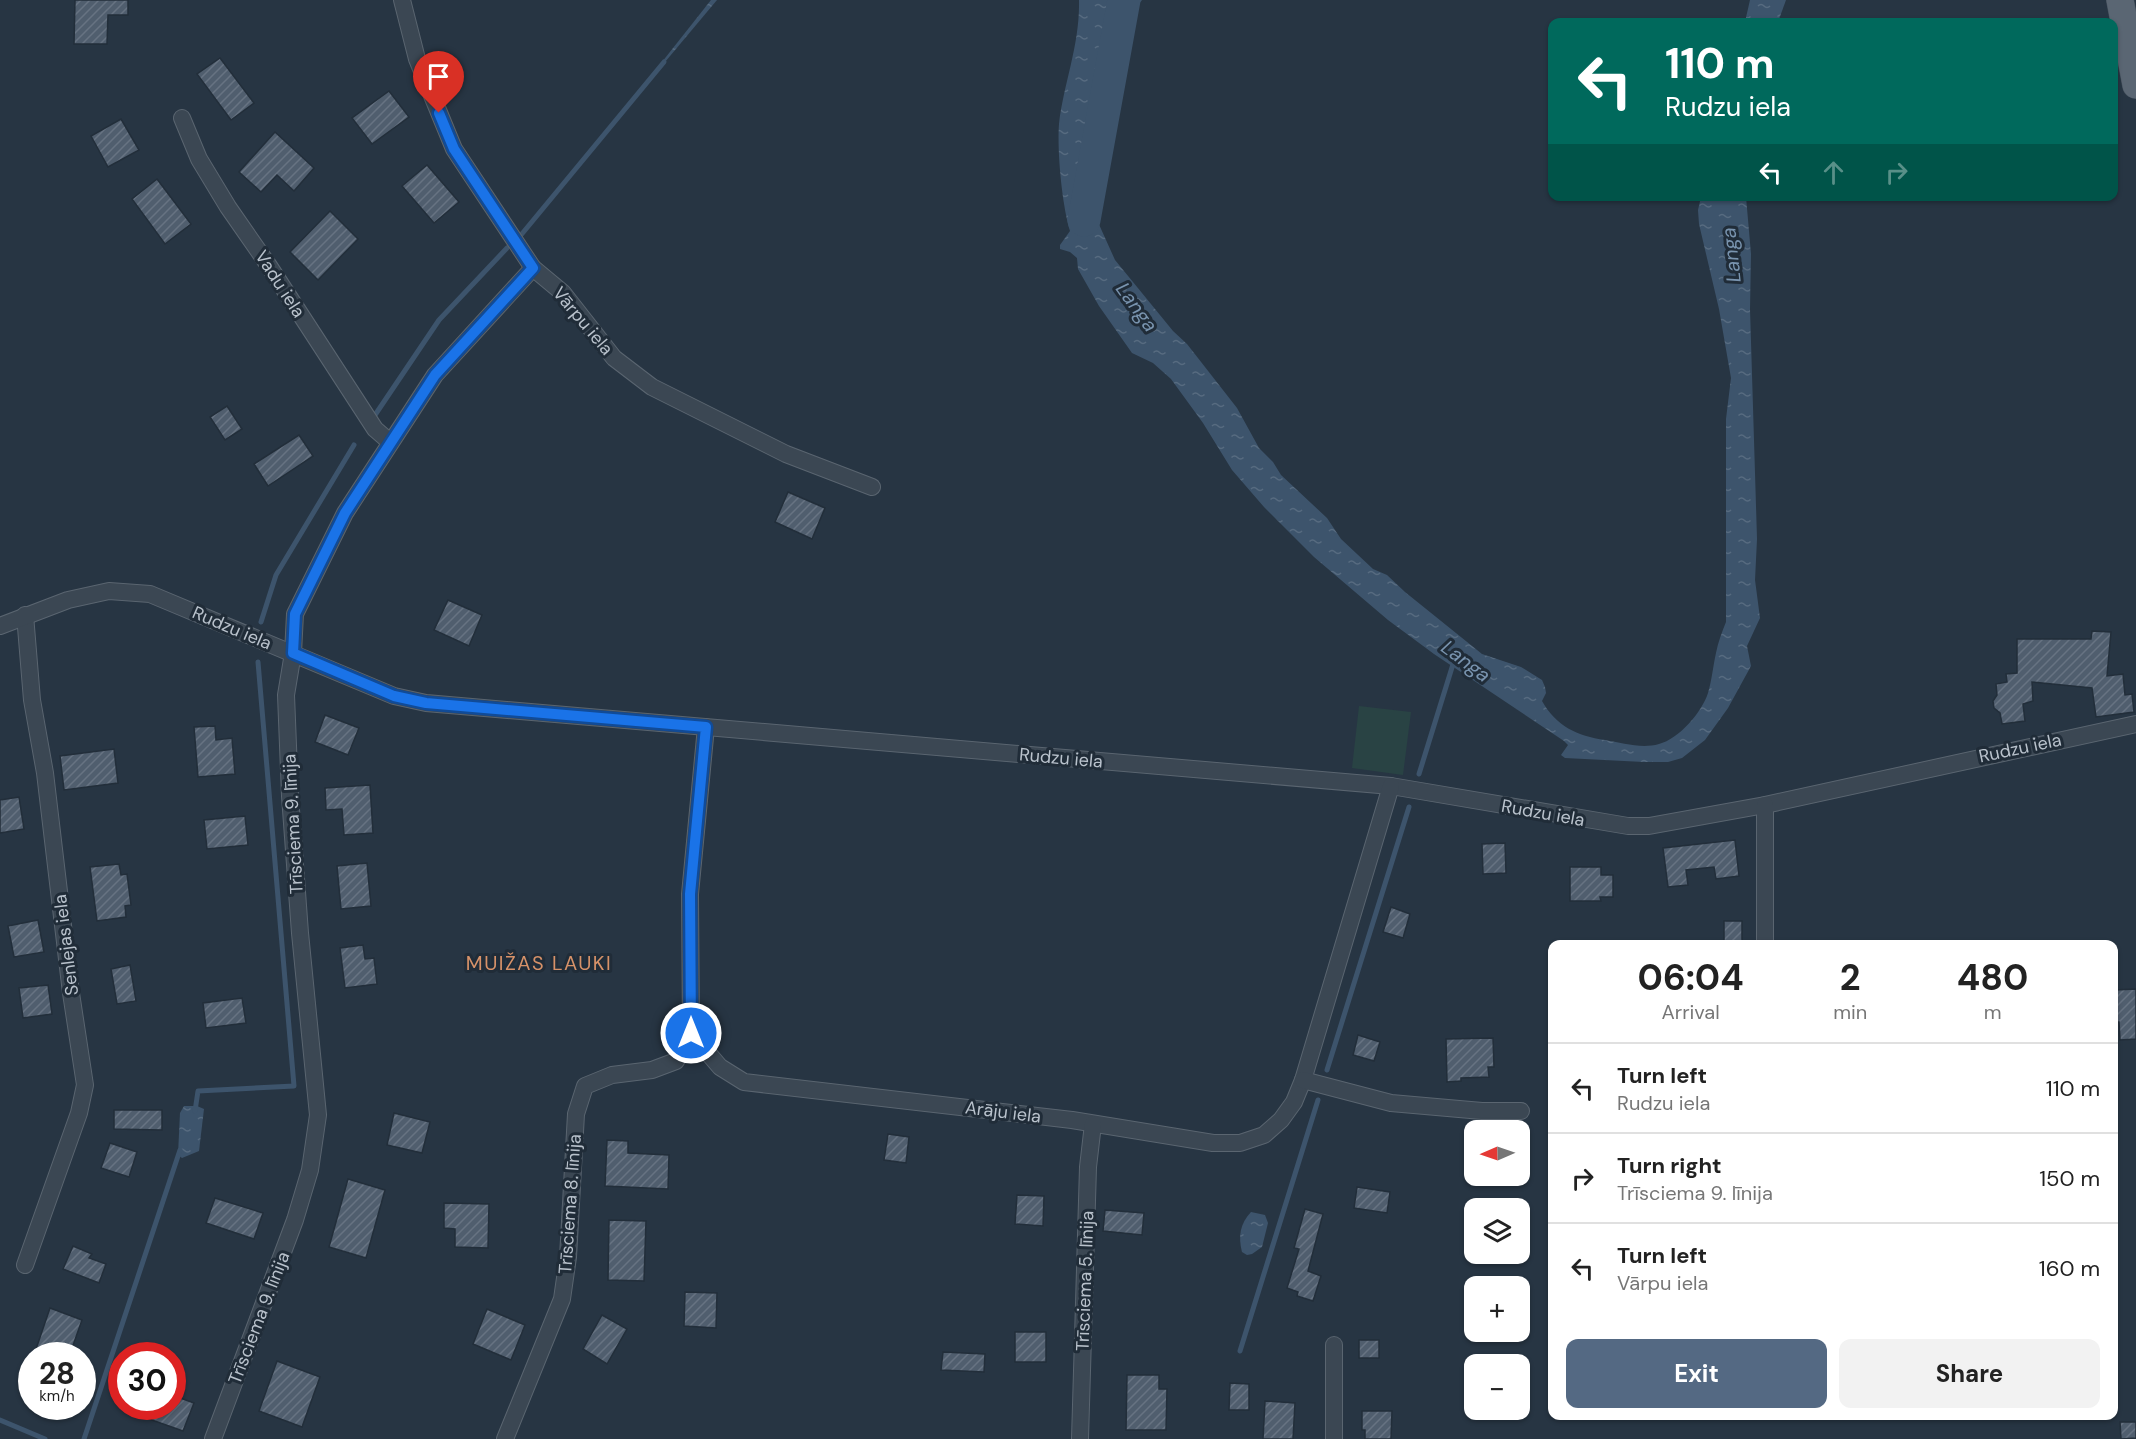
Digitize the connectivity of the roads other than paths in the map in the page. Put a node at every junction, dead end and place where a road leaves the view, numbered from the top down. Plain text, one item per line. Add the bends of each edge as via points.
1 (402, 0) edge
2 (2120, 0) edge
3 (2136, 85) edge
4 (182, 118) dead end
5 (533, 268) junction
6 (390, 442) junction
7 (872, 487) dead end
8 (25, 615) junction
9 (0, 626) edge
10 (293, 653) junction
11 (2136, 724) edge
12 (706, 727) junction
13 (1391, 786) junction
14 (1765, 805) junction
15 (1765, 940) edge
16 (691, 1033) junction
17 (1303, 1080) junction
18 (1521, 1111) dead end
19 (1093, 1124) junction
20 (25, 1265) dead end
21 (1334, 1345) dead end
22 (213, 1439) edge
23 (505, 1439) edge
24 (1080, 1439) edge
25 (1334, 1439) edge

1 - 5 street, Vārpu iela via 417,59 454,149
2 - 3 main road
4 - 6 street, Vadu iela via 199,159 228,207 375,429
5 - 6 street, Trīsciema 9. līnija via 435,375
5 - 7 street, Vārpu iela via 563,293 614,358 652,387 786,454
6 - 10 street, Trīsciema 9. līnija via 345,513 295,614
8 - 9 street, Rudzu iela
8 - 10 street, Rudzu iela via 109,591 150,594
8 - 20 street, Senlejas iela via 32,700 85,1085 80,1113
10 - 12 street, Rudzu iela via 394,696 426,703
10 - 22 street, Trīsciema 9. līnija via 286,695 290,796 318,1115 310,1170 295,1220
11 - 14 street, Rudzu iela
12 - 13 street, Rudzu iela
12 - 16 street via 690,894
13 - 14 street, Rudzu iela via 1628,826 1649,826
13 - 17 street, Arāju iela
14 - 15 street
16 - 19 street, Arāju iela via 720,1067 744,1082
16 - 23 street, Trīsciema 8. līnija via 676,1061 585,1086 576,1114 562,1299
17 - 18 street via 1391,1103
17 - 19 street, Arāju iela via 1281,1120 1264,1135 1240,1143 1213,1143
19 - 24 street, Trīsciema 5. līnija via 1088,1167
21 - 25 street

